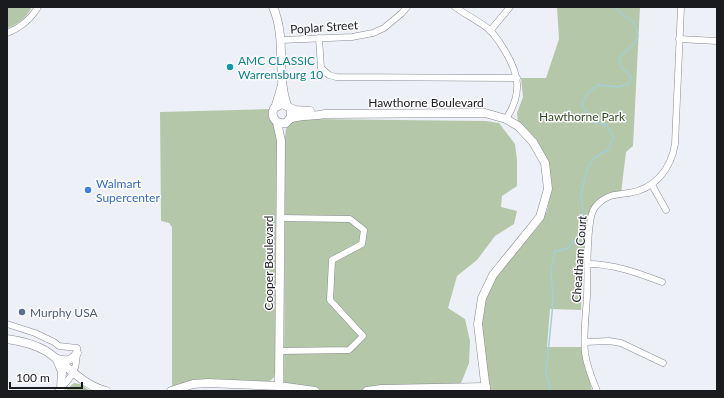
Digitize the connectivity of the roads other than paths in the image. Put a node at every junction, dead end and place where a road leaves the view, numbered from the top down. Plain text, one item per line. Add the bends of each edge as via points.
1 (38, 7) edge
2 (273, 7) edge
3 (406, 7) edge
4 (455, 7) edge
5 (510, 7) edge
6 (681, 7) edge
7 (490, 31) junction
8 (7, 33) edge
9 (319, 38) junction
10 (679, 39) junction
11 (281, 40) junction
12 (717, 41) edge
13 (517, 78) junction
14 (282, 84) junction
15 (276, 106) junction
16 (289, 107) junction
17 (324, 114) junction
18 (506, 119) junction
19 (289, 120) junction
20 (277, 122) junction
21 (281, 140) junction
22 (652, 185) junction
23 (666, 210) dead end
24 (280, 218) junction
25 (588, 264) junction
26 (662, 282) dead end
27 (7, 324) edge
28 (7, 339) edge
29 (585, 342) junction
30 (280, 351) junction
31 (77, 353) junction
32 (56, 359) junction
33 (663, 363) dead end
34 (73, 373) junction
35 (279, 386) junction
36 (486, 389) edge
37 (59, 390) edge
38 (106, 391) edge
39 (171, 391) edge
40 (315, 391) edge
41 (367, 391) edge
42 (597, 391) edge

1 - 8 street via 19,28
2 - 11 street via 280,26
3 - 9 street, Poplar Street via 389,25 373,33 352,37
4 - 7 street
5 - 7 street
6 - 10 street, Cheatham Court
7 - 13 street via 507,54
9 - 11 street, Poplar Street
9 - 13 street via 321,68 336,77
10 - 12 street
10 - 22 street, Cheatham Court via 673,155 662,175
11 - 14 street
13 - 18 street via 517,97
14 - 15 street
14 - 16 street
15 - 16 street via 282,104
15 - 20 street via 272,114
16 - 17 street, Hawthorne Boulevard
16 - 19 street via 292,114
17 - 18 street, Hawthorne Boulevard via 485,113
17 - 19 street, Hawthorne Boulevard via 297,116
18 - 36 street, Hawthorne Boulevard via 518,126 533,142 545,163 548,190 540,217 493,275 482,298 478,324
19 - 20 street
19 - 21 street, Cooper Boulevard
20 - 21 street, Cooper Boulevard
21 - 24 street, Cooper Boulevard
22 - 23 street
22 - 25 street, Cheatham Court via 639,191 608,197 593,209
24 - 30 street, Cooper Boulevard
24 - 30 street via 350,219 364,230 362,244 332,260 330,300 362,336 349,350
25 - 26 street via 618,268
25 - 29 street, Cheatham Court
27 - 31 street via 35,333 58,346 77,348
28 - 32 street via 35,346
29 - 33 street via 621,343
29 - 42 street, Cheatham Court via 588,365
30 - 35 street, Cooper Boulevard
31 - 32 street via 74,358 67,361
31 - 34 street
32 - 34 street
32 - 37 street via 62,372
34 - 37 street
34 - 38 street via 86,383
35 - 39 street via 208,383 193,384
35 - 40 street
36 - 41 street

